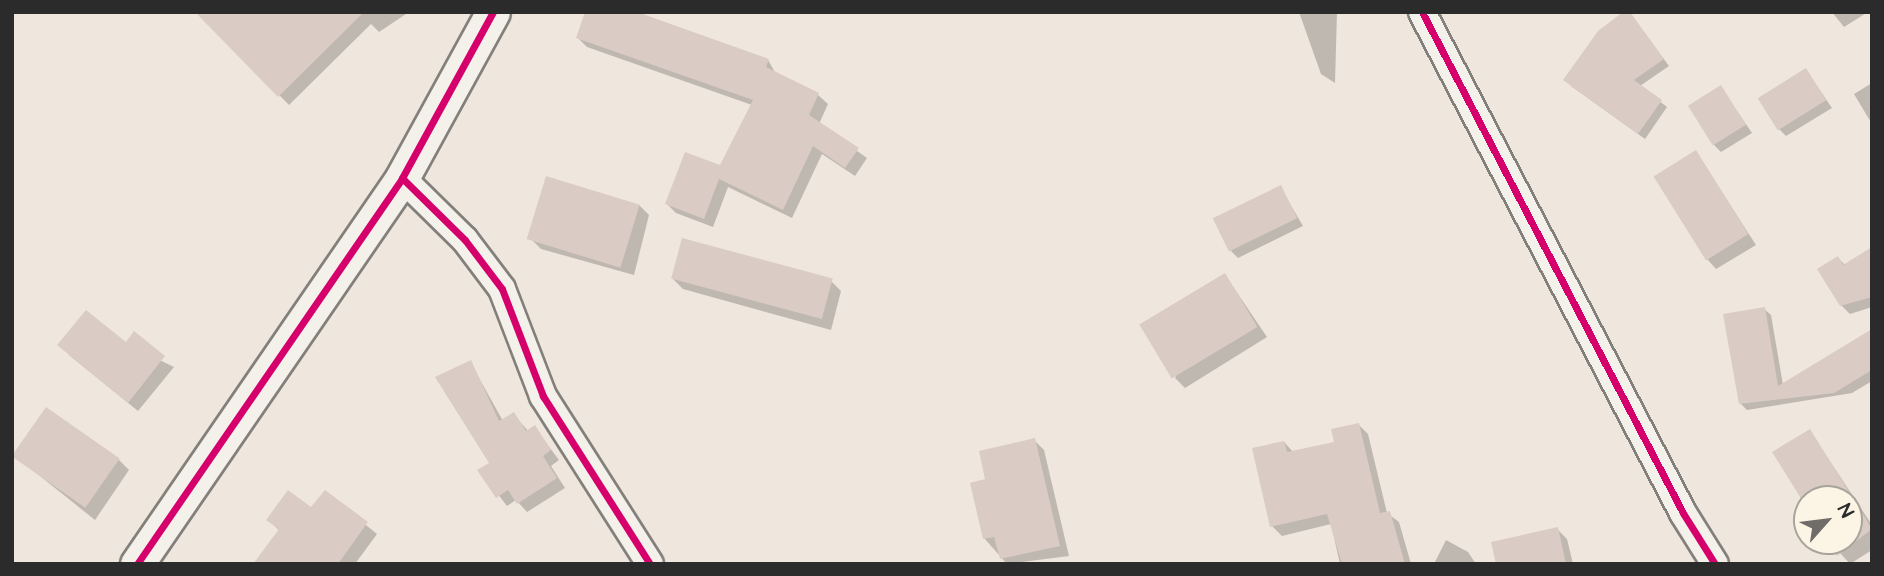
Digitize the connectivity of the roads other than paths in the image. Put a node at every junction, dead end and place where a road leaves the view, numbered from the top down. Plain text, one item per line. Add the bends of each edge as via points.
1 (493, 12) edge
2 (1422, 12) edge
3 (402, 178) junction
4 (136, 564) edge
5 (650, 564) edge
6 (1715, 564) edge

1 - 3 street
2 - 6 street via 1683,513
3 - 4 street
3 - 5 street via 465,240 502,289 543,396

